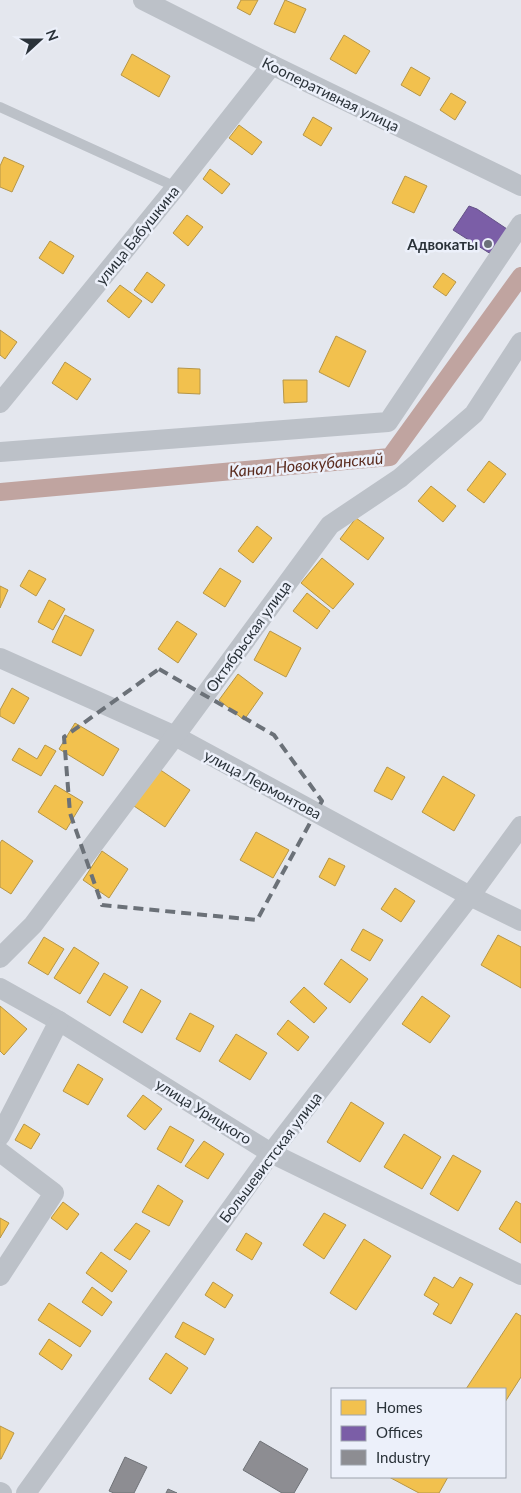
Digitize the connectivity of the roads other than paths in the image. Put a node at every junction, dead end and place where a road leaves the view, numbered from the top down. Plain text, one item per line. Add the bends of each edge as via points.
1 (143, 0) edge
2 (272, 65) junction
3 (0, 107) edge
4 (521, 186) edge
5 (176, 187) junction
6 (521, 224) edge
7 (521, 342) edge
8 (0, 403) edge
9 (0, 452) edge
10 (0, 658) edge
11 (174, 736) junction
12 (521, 826) edge
13 (470, 896) junction
14 (521, 921) edge
15 (0, 958) edge
16 (0, 988) edge
17 (59, 1021) junction
18 (0, 1136) edge
19 (0, 1152) edge
20 (271, 1153) junction
21 (521, 1275) edge
22 (0, 1276) edge
23 (26, 1493) edge

1 - 2 street, Кооперативная улица
2 - 4 street, Кооперативная улица
2 - 5 street, улица Бабушкина
3 - 5 lane
5 - 8 street, улица Бабушкина
6 - 9 street via 388,422
7 - 11 street, Октябрьская улица via 474,414 400,478 330,526
10 - 11 street, улица Лермонтова
11 - 13 street, улица Лермонтова
11 - 15 street, Октябрьская улица via 33,924
12 - 13 street, Большевистская улица
13 - 14 street, улица Лермонтова
13 - 20 street, Большевистская улица
16 - 17 street, улица Урицкого
17 - 18 street
17 - 20 street, улица Урицкого
19 - 22 street via 54,1193
20 - 21 street, улица Урицкого
20 - 23 street, Большевистская улица

